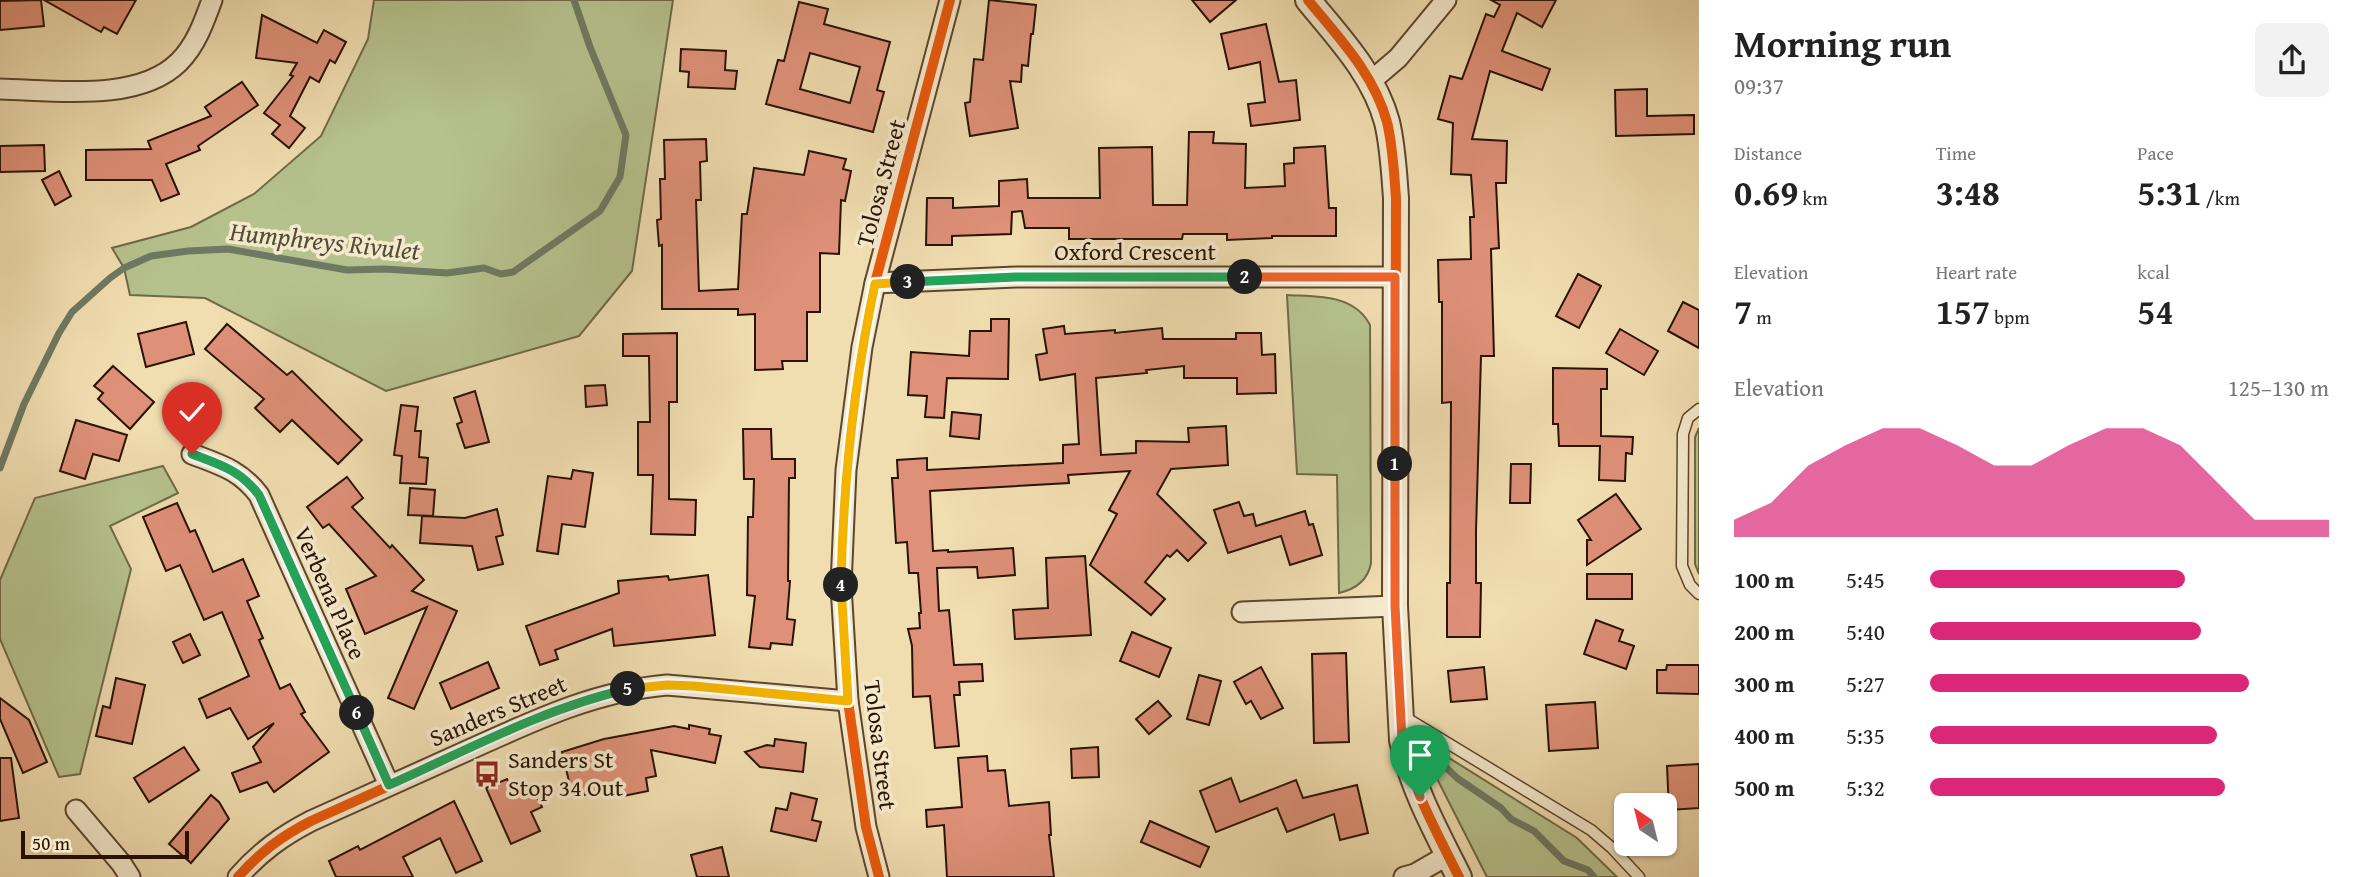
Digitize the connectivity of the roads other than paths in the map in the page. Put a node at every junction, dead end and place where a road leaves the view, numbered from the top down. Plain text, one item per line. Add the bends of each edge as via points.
1 (212, 0) edge
2 (950, 0) edge
3 (1308, 0) edge
4 (1446, 0) edge
5 (1371, 81) junction
6 (0, 89) edge
7 (1395, 277) junction
8 (875, 284) junction
9 (1699, 409) edge
10 (192, 454) dead end
11 (1699, 594) edge
12 (1395, 606) junction
13 (1242, 612) dead end
14 (848, 701) junction
15 (1400, 714) junction
16 (389, 785) junction
17 (76, 810) dead end
18 (1454, 866) edge
19 (130, 877) edge
20 (238, 877) edge
21 (879, 877) edge
22 (1404, 877) edge
23 (1639, 877) edge

1 - 6 street via 190,48 178,63 145,84 105,91
2 - 8 street, Tolosa Street
3 - 5 street
4 - 5 street via 1398,58
5 - 7 street via 1391,140
7 - 8 street, Oxford Crescent via 1016,277
7 - 12 street
8 - 14 street, Tolosa Street via 846,470 841,586
9 - 11 lane via 1688,418 1683,434 1681,554 1685,576
10 - 16 street, Verbena Place via 232,469 259,495
12 - 13 street
12 - 15 street
14 - 16 street, Sanders Street via 694,686 638,687 600,695 544,716
14 - 21 street, Tolosa Street via 866,827
15 - 18 street via 1406,759
15 - 23 lane via 1591,830
16 - 20 street, Sanders Street via 282,836
17 - 19 street
18 - 22 street

